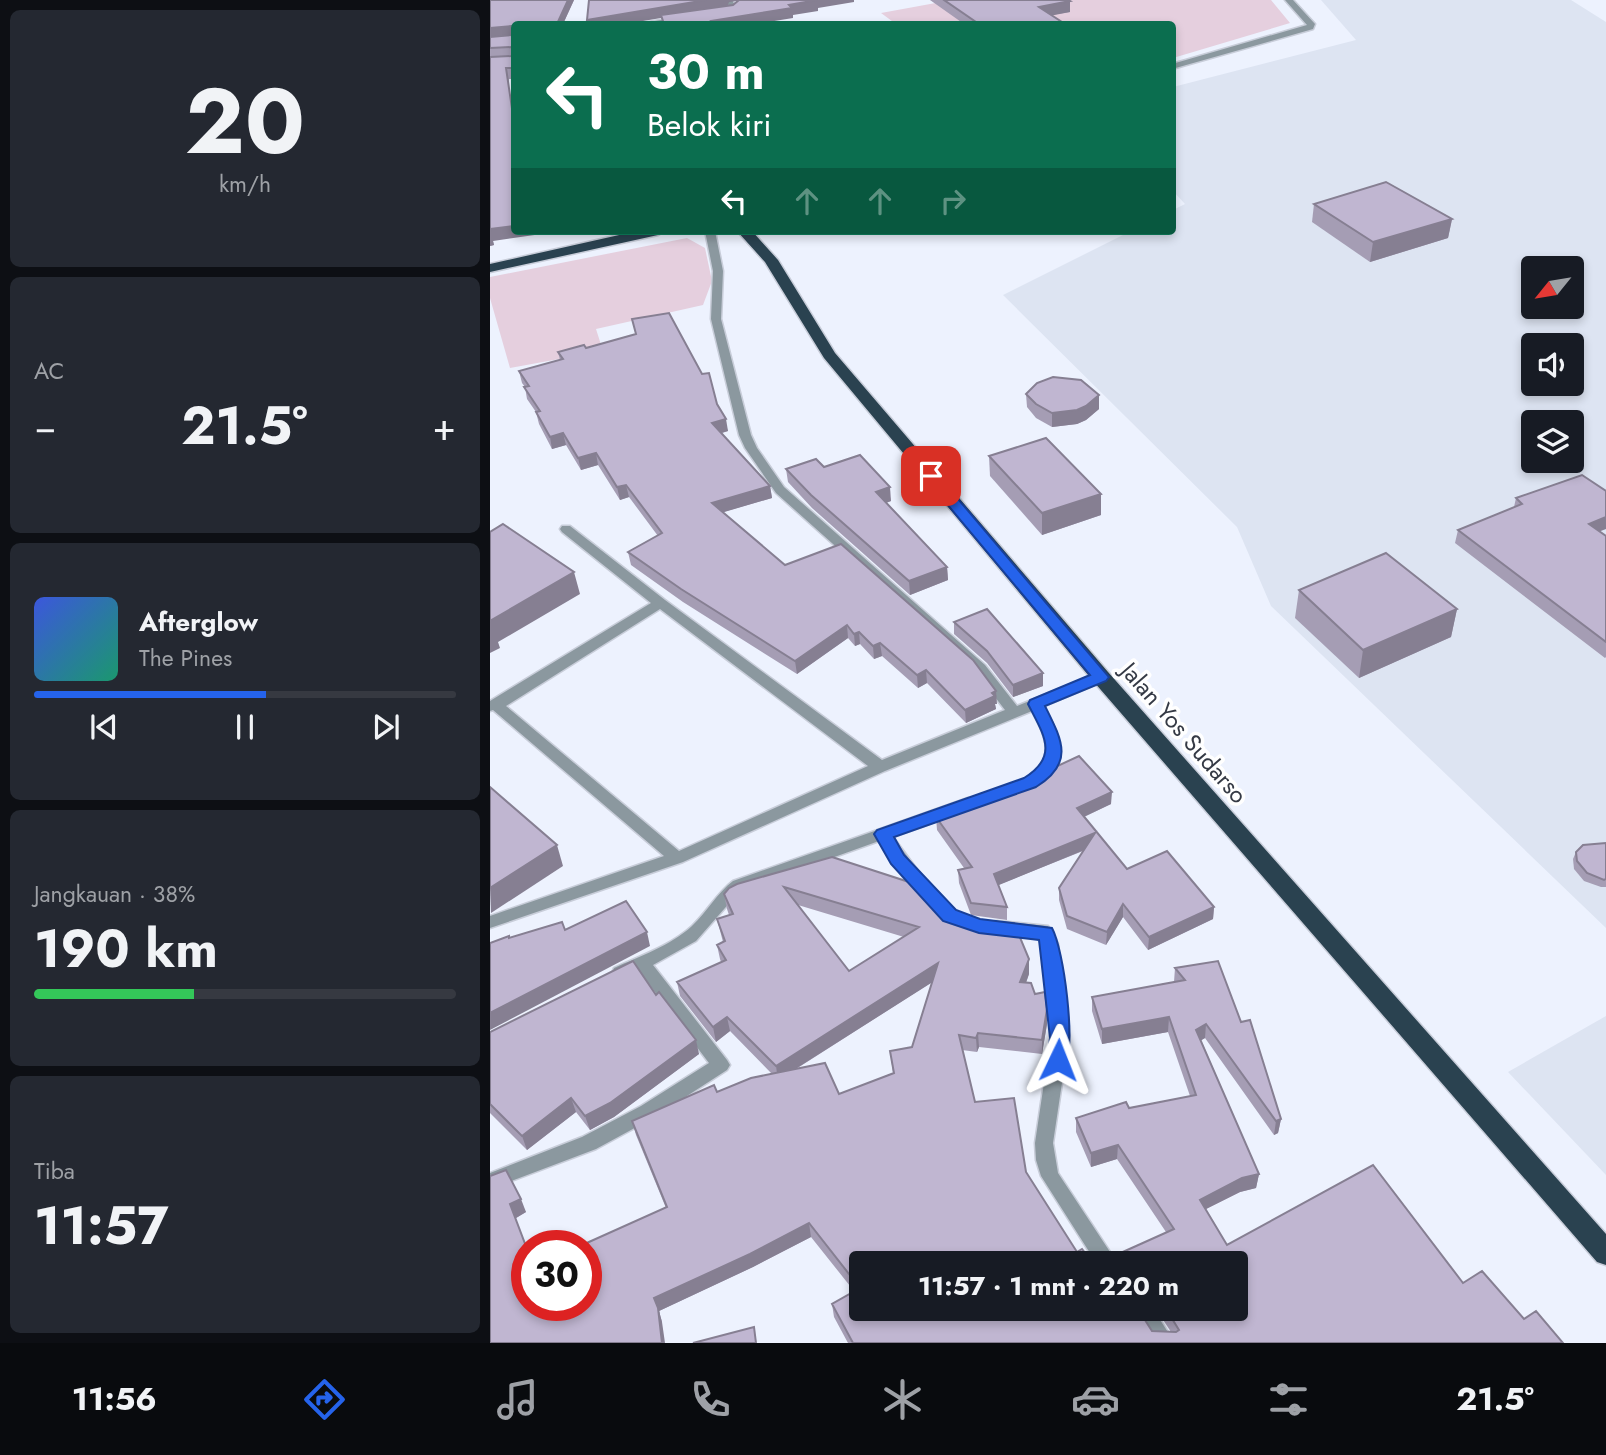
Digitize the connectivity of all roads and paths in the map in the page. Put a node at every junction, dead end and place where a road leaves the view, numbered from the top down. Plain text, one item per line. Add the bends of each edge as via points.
1 (1289, 0) edge
2 (733, 6) edge
3 (720, 13) edge
4 (694, 17) edge
5 (663, 21) edge
6 (1176, 66) edge
7 (638, 235) edge
8 (711, 235) edge
9 (748, 235) edge
10 (490, 268) edge
11 (566, 529) dead end
12 (660, 603) junction
13 (1101, 677) junction
14 (1036, 704) junction
15 (493, 705) edge
16 (1014, 712) junction
17 (880, 767) junction
18 (1018, 787) edge
19 (981, 800) edge
20 (883, 834) junction
21 (677, 858) junction
22 (490, 922) edge
23 (641, 962) junction
24 (604, 981) edge
25 (490, 1181) edge
26 (1099, 1251) edge
27 (1606, 1253) edge
28 (1148, 1321) edge
29 (1164, 1343) edge

1 - 6 street via 1310,27
2 - 3 street
4 - 5 street
7 - 10 highway
8 - 16 street via 718,271 716,319 751,448 780,490 980,668
9 - 13 highway, Jalan Yos Sudarso via 771,260 830,355
11 - 12 street
12 - 15 street
12 - 17 street
13 - 14 street
13 - 27 highway, Jalan Yos Sudarso
14 - 16 street
14 - 18 street via 1055,750 1048,768
15 - 21 street
16 - 17 street
17 - 21 street
19 - 20 street
20 - 23 street via 739,886 723,897 688,938
20 - 26 street via 897,860 950,915 975,925 1038,930 1048,938 1060,1038 1044,1162
21 - 22 street
23 - 24 street
23 - 25 street via 721,1065 589,1143
28 - 29 street

